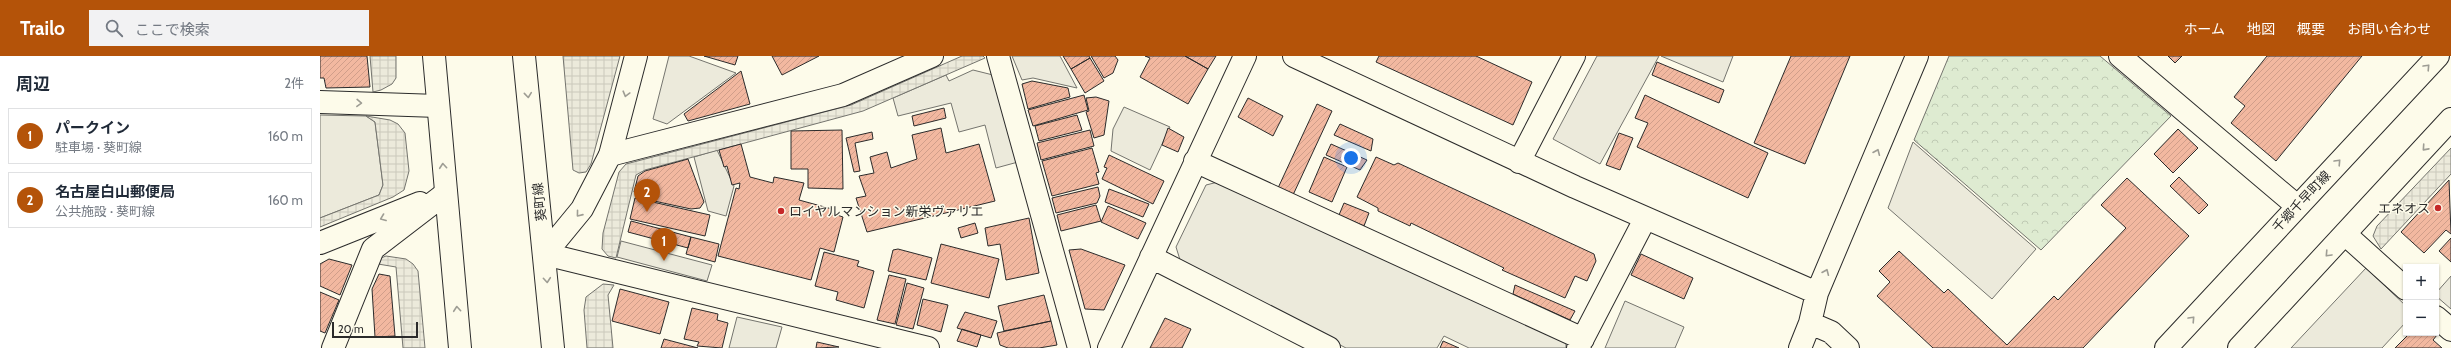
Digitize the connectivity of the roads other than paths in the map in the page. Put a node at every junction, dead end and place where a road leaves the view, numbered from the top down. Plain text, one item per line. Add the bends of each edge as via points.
1 (434, 56) edge
2 (524, 56) edge
3 (636, 56) edge
4 (932, 56) edge
5 (998, 56) edge
6 (1245, 56) edge
7 (1294, 56) edge
8 (1574, 56) edge
9 (1917, 56) edge
10 (2120, 56) edge
11 (2438, 56) edge
12 (320, 102) edge
13 (438, 106) junction
14 (2451, 119) edge
15 (610, 155) junction
16 (1196, 160) junction
17 (1519, 162) junction
18 (446, 193) junction
19 (2297, 206) junction
20 (1645, 219) junction
21 (2346, 235) junction
22 (320, 243) edge
23 (545, 254) junction
24 (1151, 257) junction
25 (2403, 286) edge
26 (1817, 293) junction
27 (2439, 320) edge
28 (1810, 323) junction
29 (2451, 330) edge
30 (1580, 343) edge
31 (333, 348) edge
32 (460, 348) edge
33 (553, 348) edge
34 (928, 348) edge
35 (1079, 348) edge
36 (1109, 348) edge
37 (1329, 348) edge
38 (1800, 348) edge
39 (1848, 348) edge
40 (2166, 348) edge
41 (2239, 348) edge

1 - 13 street
2 -> 23 street, 葵町線
3 -> 15 street
4 - 15 street via 843,95
5 - 35 street
6 - 16 street
7 - 17 street
8 - 17 street
26 -> 9 street
10 - 19 street
19 -> 11 street, 千郷千早町線
12 -> 13 street
18 -> 13 street
14 -> 21 street
15 -> 23 street via 582,209
16 - 24 street
16 - 30 street
17 - 20 street
18 -> 22 street
18 - 31 street via 373,249
32 -> 18 street
40 -> 19 street, 千郷千早町線
20 - 26 street
20 - 30 street
21 - 25 street
21 -> 41 street
23 -> 33 street, 葵町線
23 - 34 street
24 - 36 street
24 - 37 street
26 - 28 street
27 - 29 street
28 - 38 street
28 - 39 street via 1831,332

